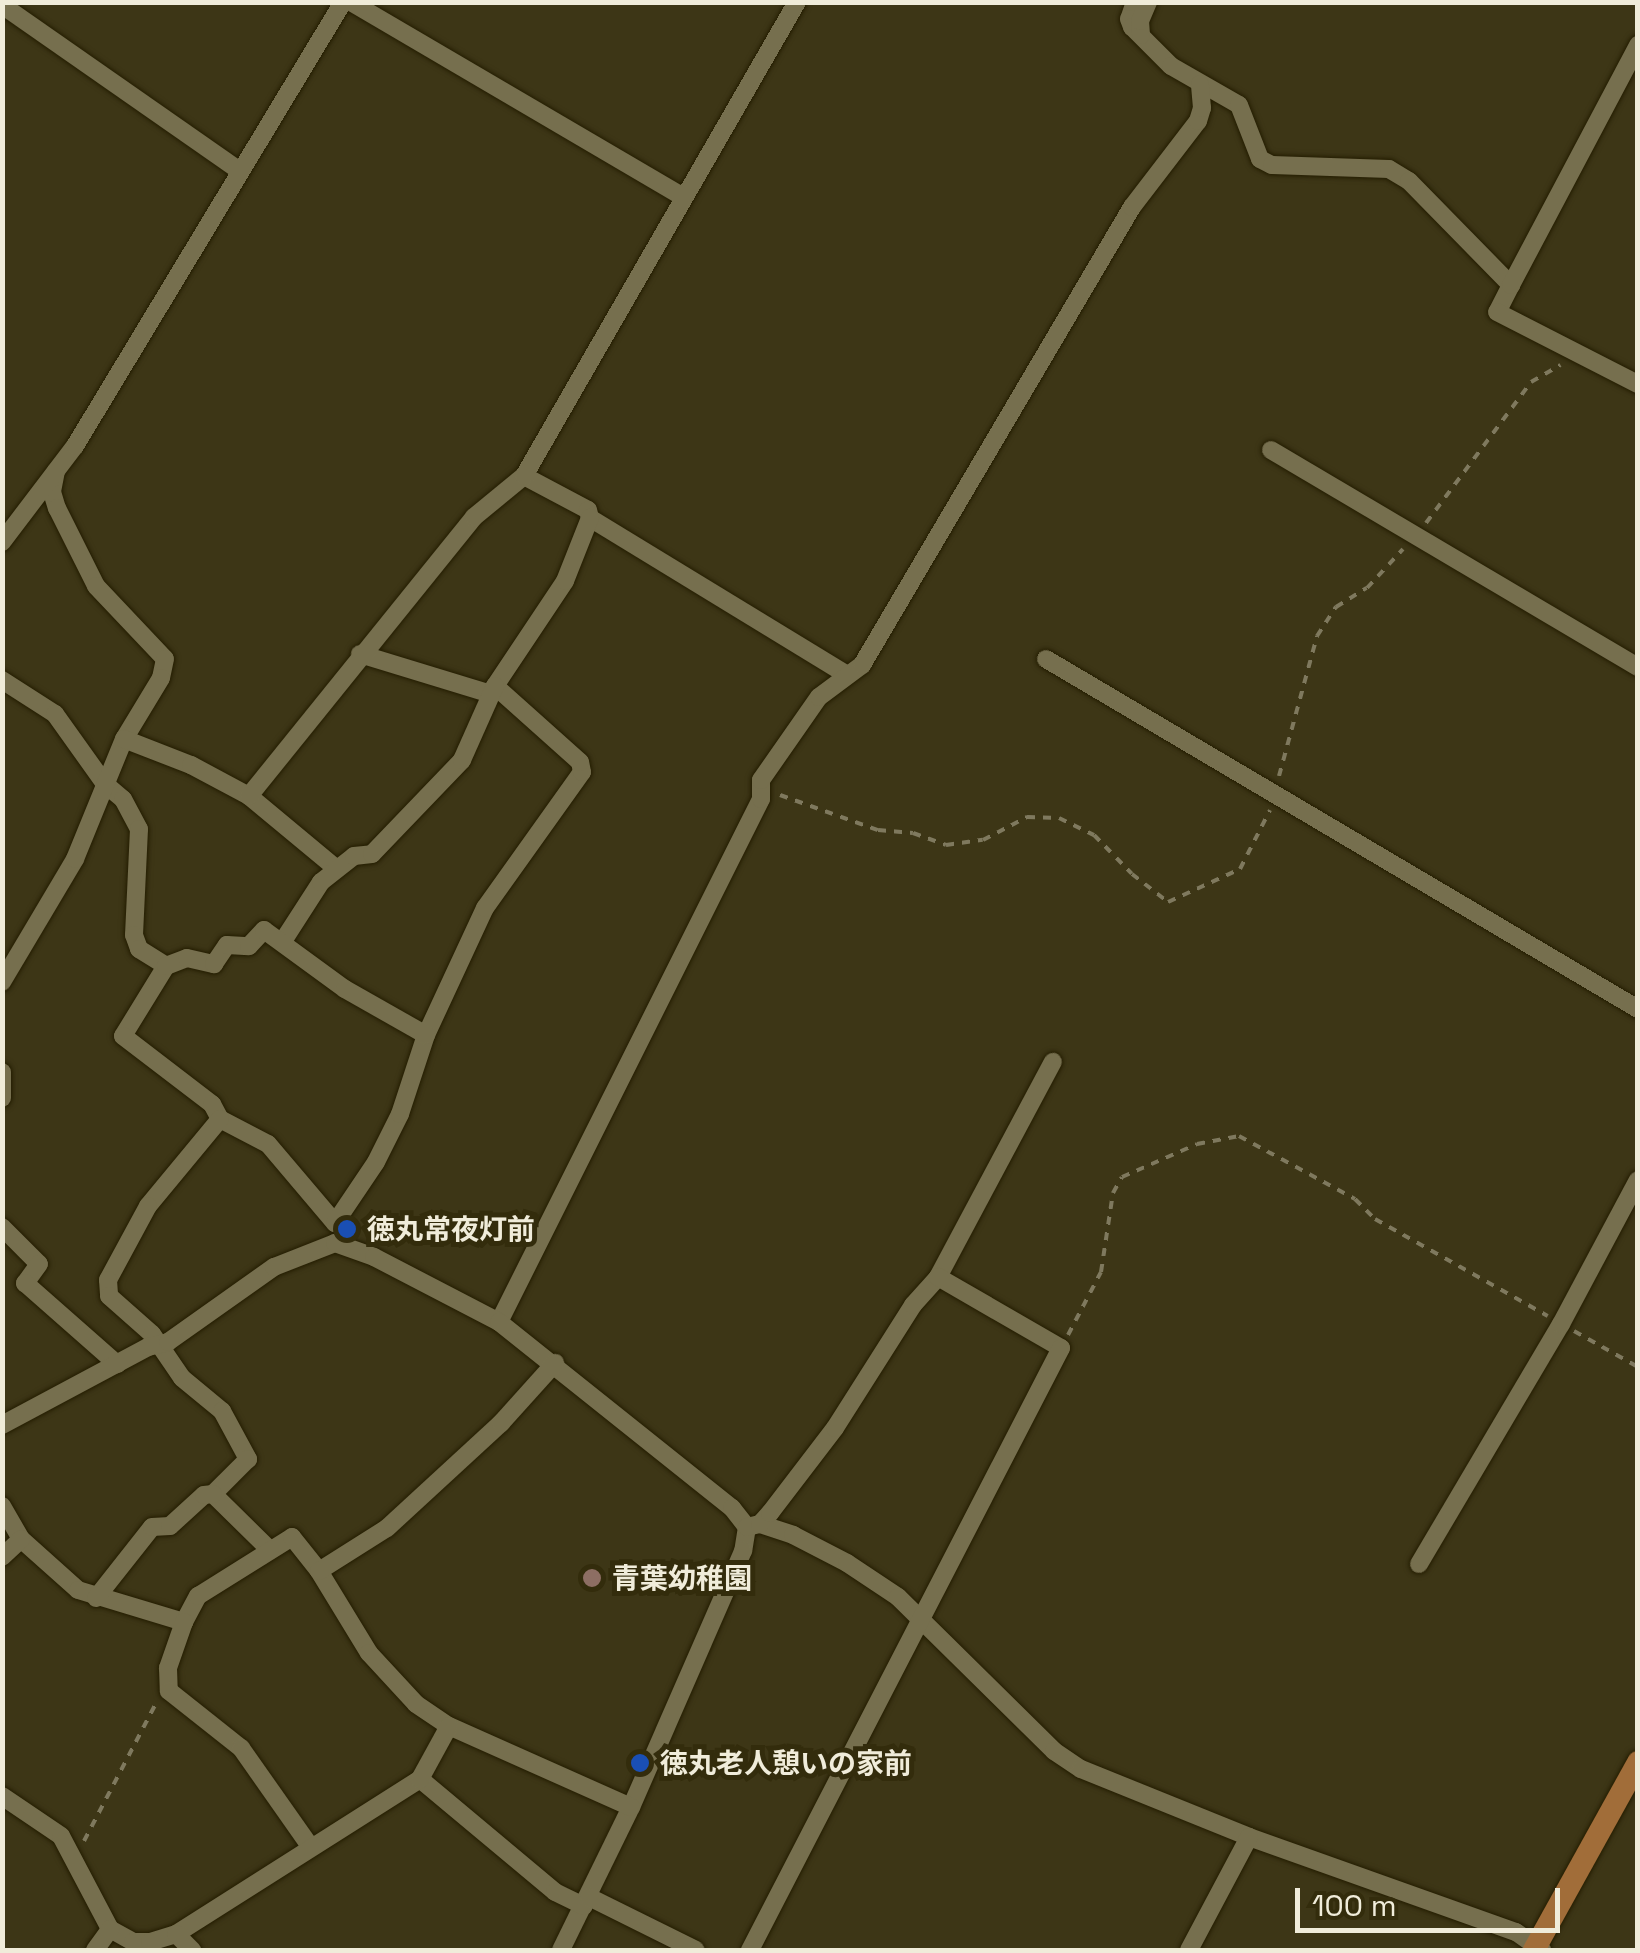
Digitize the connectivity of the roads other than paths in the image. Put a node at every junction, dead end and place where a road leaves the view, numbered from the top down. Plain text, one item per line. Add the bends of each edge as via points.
1 (342, 2) edge
2 (351, 2) edge
3 (797, 2) edge
4 (1135, 2) edge
5 (1148, 2) edge
6 (2, 5) edge
7 (1142, 36) junction
8 (1638, 46) edge
9 (1200, 84) junction
10 (240, 171) junction
11 (682, 196) junction
12 (1512, 285) junction
13 (1638, 384) edge
14 (1271, 450) dead end
15 (56, 470) junction
16 (524, 476) junction
17 (590, 518) junction
18 (2, 542) edge
19 (360, 654) junction
20 (1046, 659) dead end
21 (1638, 667) edge
22 (847, 676) junction
23 (2, 680) edge
24 (493, 690) junction
25 (124, 739) junction
26 (106, 784) junction
27 (250, 796) junction
28 (338, 869) junction
29 (283, 940) junction
30 (166, 966) junction
31 (2, 982) edge
32 (1638, 1009) edge
33 (426, 1035) junction
34 (1053, 1062) dead end
35 (2, 1072) edge
36 (2, 1098) edge
37 (220, 1119) junction
38 (1638, 1180) edge
39 (336, 1223) junction
40 (2, 1227) edge
41 (336, 1244) junction
42 (938, 1277) junction
43 (499, 1322) junction
44 (158, 1344) junction
45 (556, 1362) junction
46 (117, 1364) junction
47 (2, 1425) edge
48 (214, 1494) junction
49 (2, 1506) edge
50 (754, 1526) junction
51 (21, 1539) junction
52 (270, 1550) junction
53 (2, 1557) edge
54 (1419, 1564) dead end
55 (319, 1571) junction
56 (96, 1598) junction
57 (922, 1618) junction
58 (184, 1622) junction
59 (449, 1726) junction
60 (1638, 1762) edge
61 (420, 1780) junction
62 (2, 1796) edge
63 (631, 1808) junction
64 (1249, 1837) junction
65 (310, 1846) junction
66 (586, 1902) junction
67 (110, 1929) junction
68 (176, 1934) junction
69 (1538, 1949) edge
70 (95, 1950) edge
71 (192, 1950) edge
72 (561, 1950) edge
73 (696, 1950) edge
74 (750, 1950) edge
75 (1189, 1950) edge

1 - 10 street
2 - 11 street
3 - 11 street
4 - 7 street via 1128,19
5 - 7 street
6 - 10 street
7 - 9 street
8 - 12 street
9 - 12 street via 1239,105 1249,140 1272,165 1390,169 1409,181
9 - 22 street via 1198,121 1132,208 862,665
10 - 15 street
11 - 16 street
12 - 13 street via 1497,312
14 - 21 street
15 - 18 street
15 - 25 street via 56,508 96,586 165,658 161,678
16 - 17 street via 588,510
16 - 19 street via 474,517
17 - 22 street
17 - 24 street via 565,581
19 - 24 street
19 - 27 street
20 - 32 street
22 - 43 street via 804,716 761,780 761,799
23 - 26 street via 54,714
24 - 28 street via 462,760 372,854 354,856
24 - 33 street via 580,762 582,772 485,908
25 - 26 street
25 - 27 street
26 - 30 street via 139,829 136,943
26 - 31 street via 75,859
27 - 28 street
28 - 29 street via 302,907
29 - 30 street via 264,930 250,946 227,946 214,964 187,958
29 - 33 street via 357,997
30 - 37 street via 123,1036 212,1104
33 - 39 street via 400,1114
34 - 42 street
35 - 36 street
37 - 39 street via 268,1144
37 - 44 street via 148,1206 108,1280 116,1307
38 - 54 street
39 - 41 street
40 - 46 street via 39,1264 25,1283
41 - 43 street
41 - 44 street via 274,1267
42 - 50 street via 835,1428
42 - 57 street via 1060,1348
43 - 45 street
44 - 46 street
44 - 48 street via 182,1378 222,1411 248,1459
45 - 50 street
45 - 55 street via 386,1528
46 - 47 street
48 - 52 street
48 - 56 street via 204,1495 170,1526 152,1527
49 - 51 street
50 - 57 street via 793,1535 847,1563
50 - 63 street
51 - 53 street
51 - 56 street
52 - 55 street via 292,1537
52 - 58 street via 198,1596
55 - 59 street via 368,1653 404,1694
56 - 58 street
57 - 64 street via 1081,1769
57 - 74 street
58 - 65 street via 168,1686 241,1748
59 - 61 street
59 - 63 street
60 - 69 main road
61 - 65 street
61 - 66 street via 555,1892
62 - 67 street via 61,1836
63 - 66 street
64 - 69 street via 1440,1902 1516,1932
64 - 75 street
65 - 68 street
66 - 72 street
66 - 73 street
67 - 68 street via 133,1942
67 - 70 street
68 - 71 street

